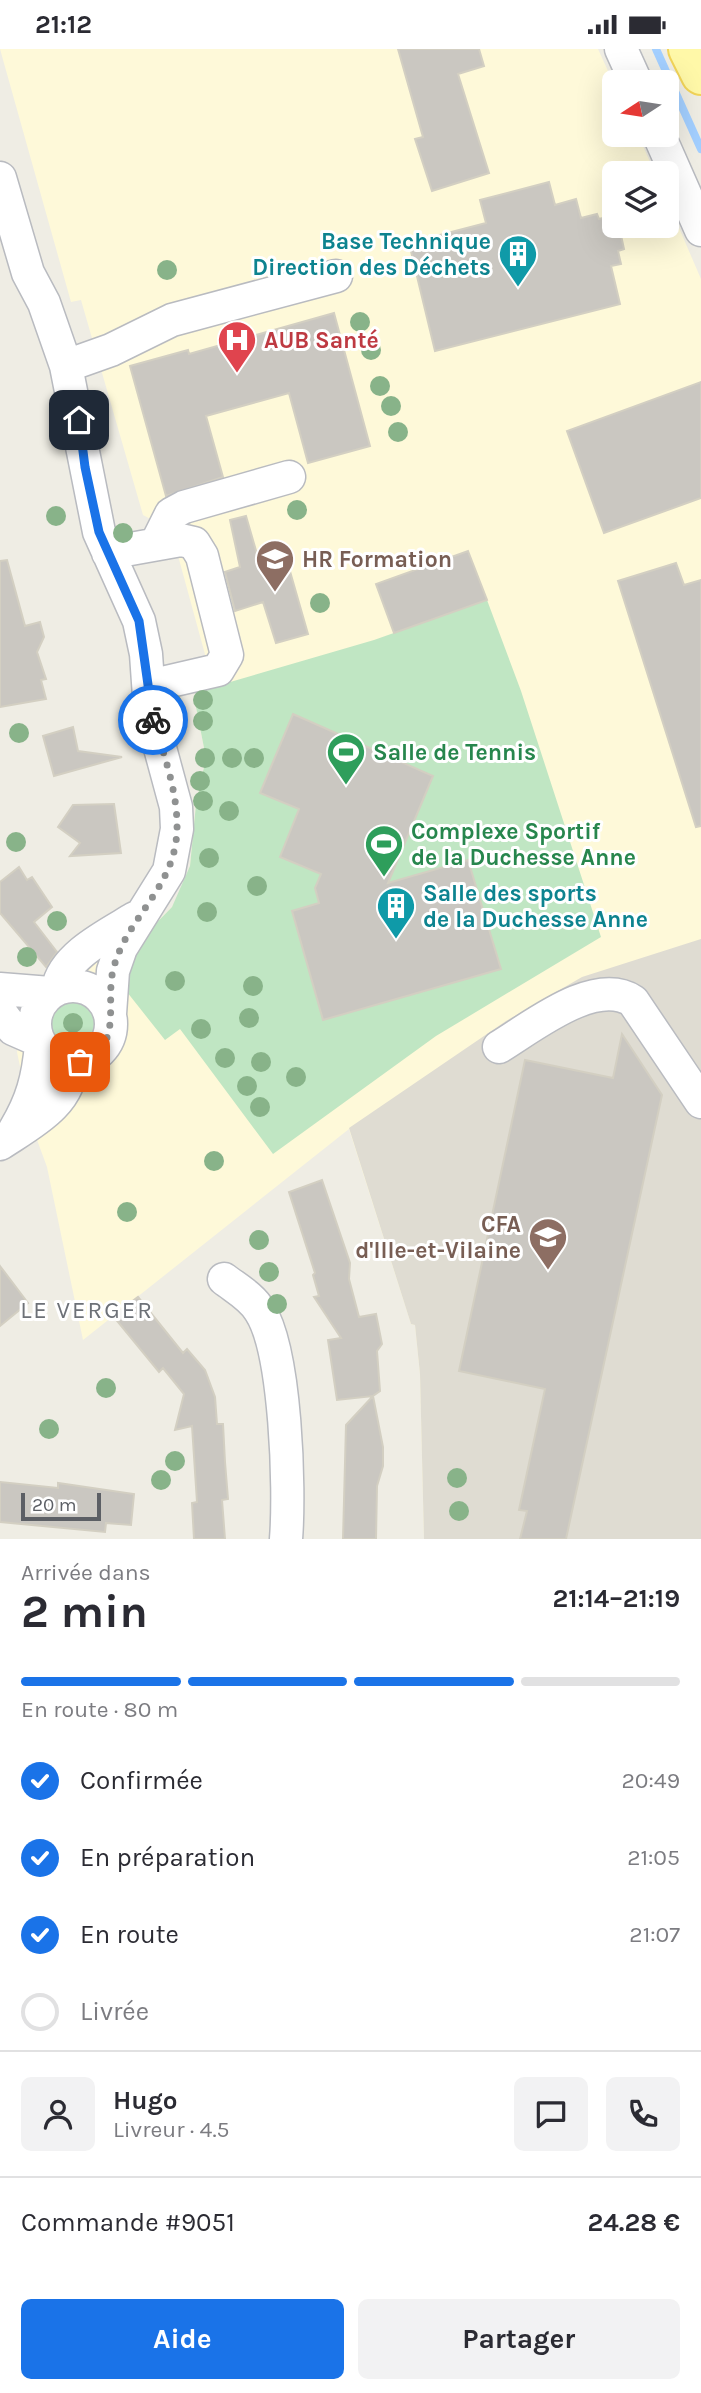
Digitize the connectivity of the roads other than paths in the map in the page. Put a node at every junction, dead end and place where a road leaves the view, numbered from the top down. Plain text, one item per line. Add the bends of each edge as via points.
1 (621, 49) edge
2 (688, 49) edge
3 (631, 70) edge
4 (701, 75) edge
5 (664, 147) edge
6 (0, 178) edge
7 (701, 230) edge
8 (336, 276) dead end
9 (66, 366) junction
10 (289, 477) dead end
11 (156, 544) junction
12 (108, 553) junction
13 (149, 686) junction
14 (142, 914) junction
15 (0, 989) edge
16 (54, 991) junction
17 (0, 1012) edge
18 (110, 1014) junction
19 (40, 1042) junction
20 (499, 1047) dead end
21 (71, 1062) junction
22 (701, 1102) edge
23 (5, 1141) edge
24 (224, 1279) dead end
25 (286, 1539) edge

1 - 3 street
2 - 4 main road
5 - 7 street
6 - 9 street via 27,273 44,303
8 - 9 street via 172,320
9 - 12 street via 93,510
10 - 11 street via 184,507 171,514
11 - 12 street
11 - 13 street via 194,543 202,556 227,655 218,670
12 - 13 street via 139,621
13 - 14 street via 150,712 172,786 177,829 169,871
14 - 16 street via 67,965
14 - 18 street via 113,971
15 - 16 street
16 - 18 street via 76,985 86,988 101,998
16 - 19 street via 42,1000 35,1020
17 - 19 street via 13,1029
18 - 21 street via 105,1045 89,1058
19 - 21 street via 59,1060
19 - 23 street via 34,1094
20 - 22 street via 572,1003 599,994 623,994 633,1001
21 - 23 street via 63,1095
24 - 25 street via 254,1301 267,1325 284,1422

